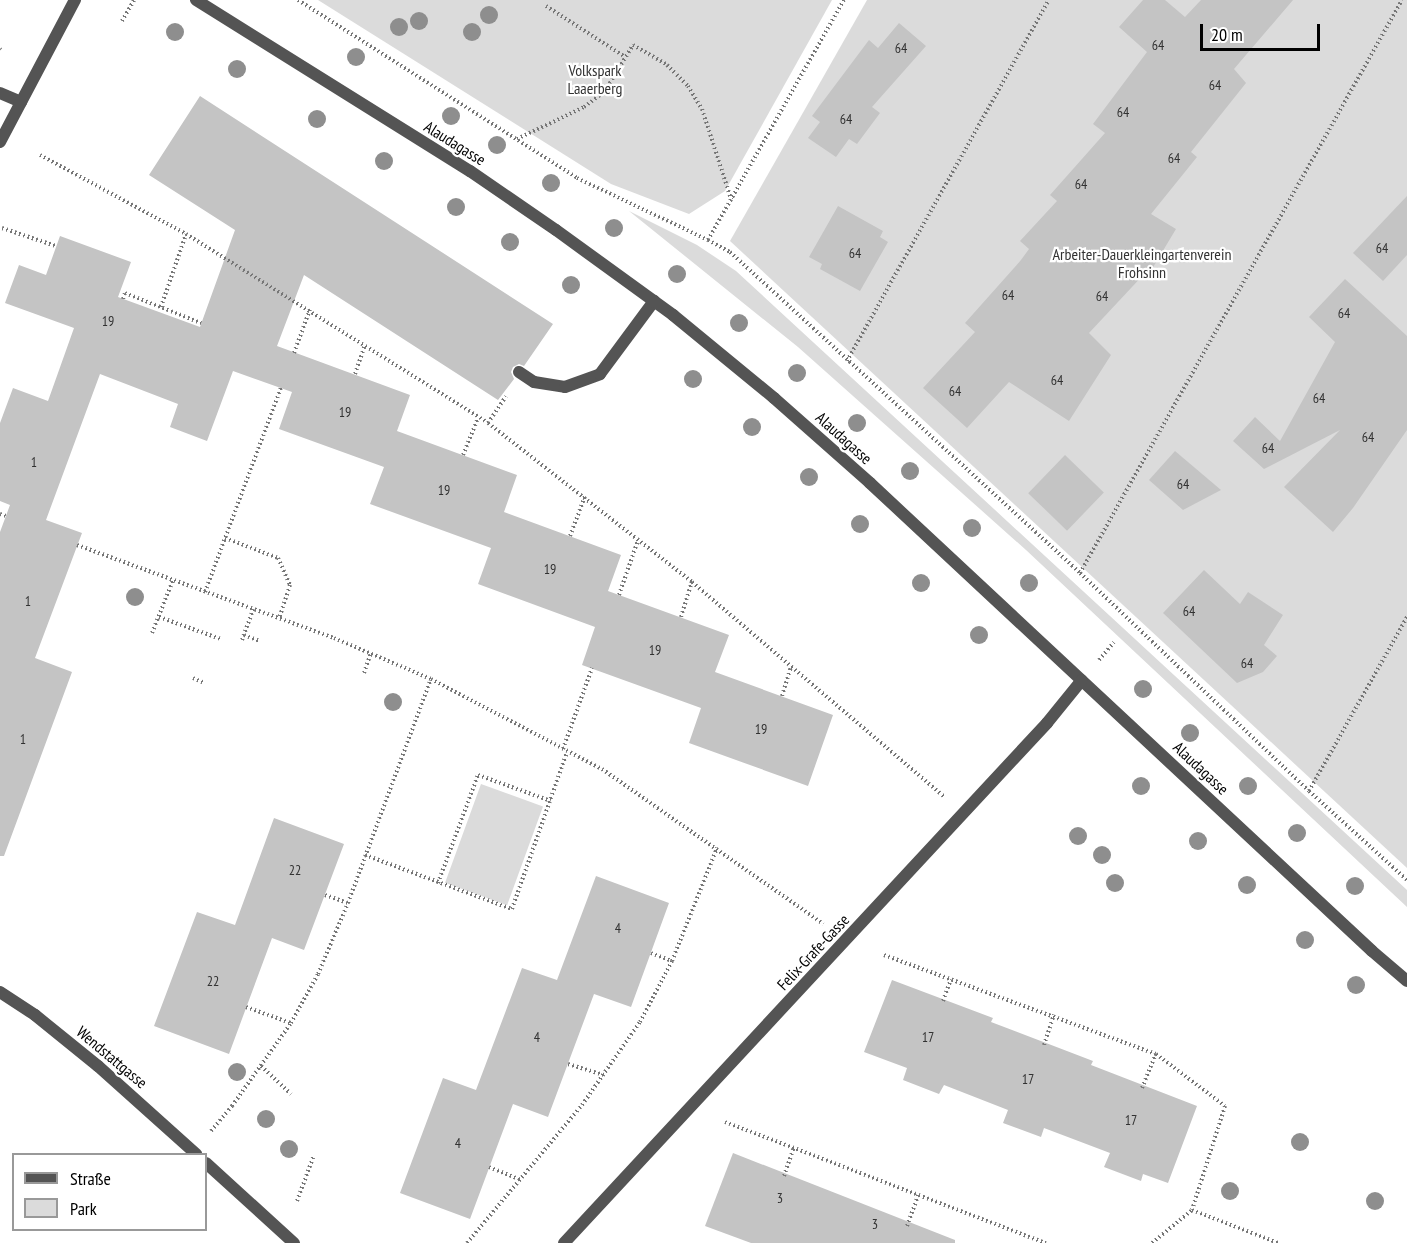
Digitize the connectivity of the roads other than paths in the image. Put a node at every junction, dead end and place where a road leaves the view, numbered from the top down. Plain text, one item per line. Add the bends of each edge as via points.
1 (75, 0) edge
2 (196, 0) edge
3 (0, 93) edge
4 (21, 102) junction
5 (0, 142) edge
6 (654, 301) junction
7 (519, 372) dead end
8 (1082, 680) junction
9 (1407, 981) edge
10 (0, 992) edge
11 (195, 1153) edge
12 (207, 1164) edge
13 (294, 1243) edge
14 (564, 1243) edge

1 - 4 street
2 - 6 street, Alaudagasse via 470,171
3 - 4 street
4 - 5 street
6 - 7 street via 600,374 565,387 534,382
6 - 8 street, Alaudagasse via 818,436
8 - 9 street, Alaudagasse
8 - 14 street, Felix-Grafe-Gasse via 1039,732
10 - 11 street, Wendstattgasse via 99,1066
12 - 13 street

